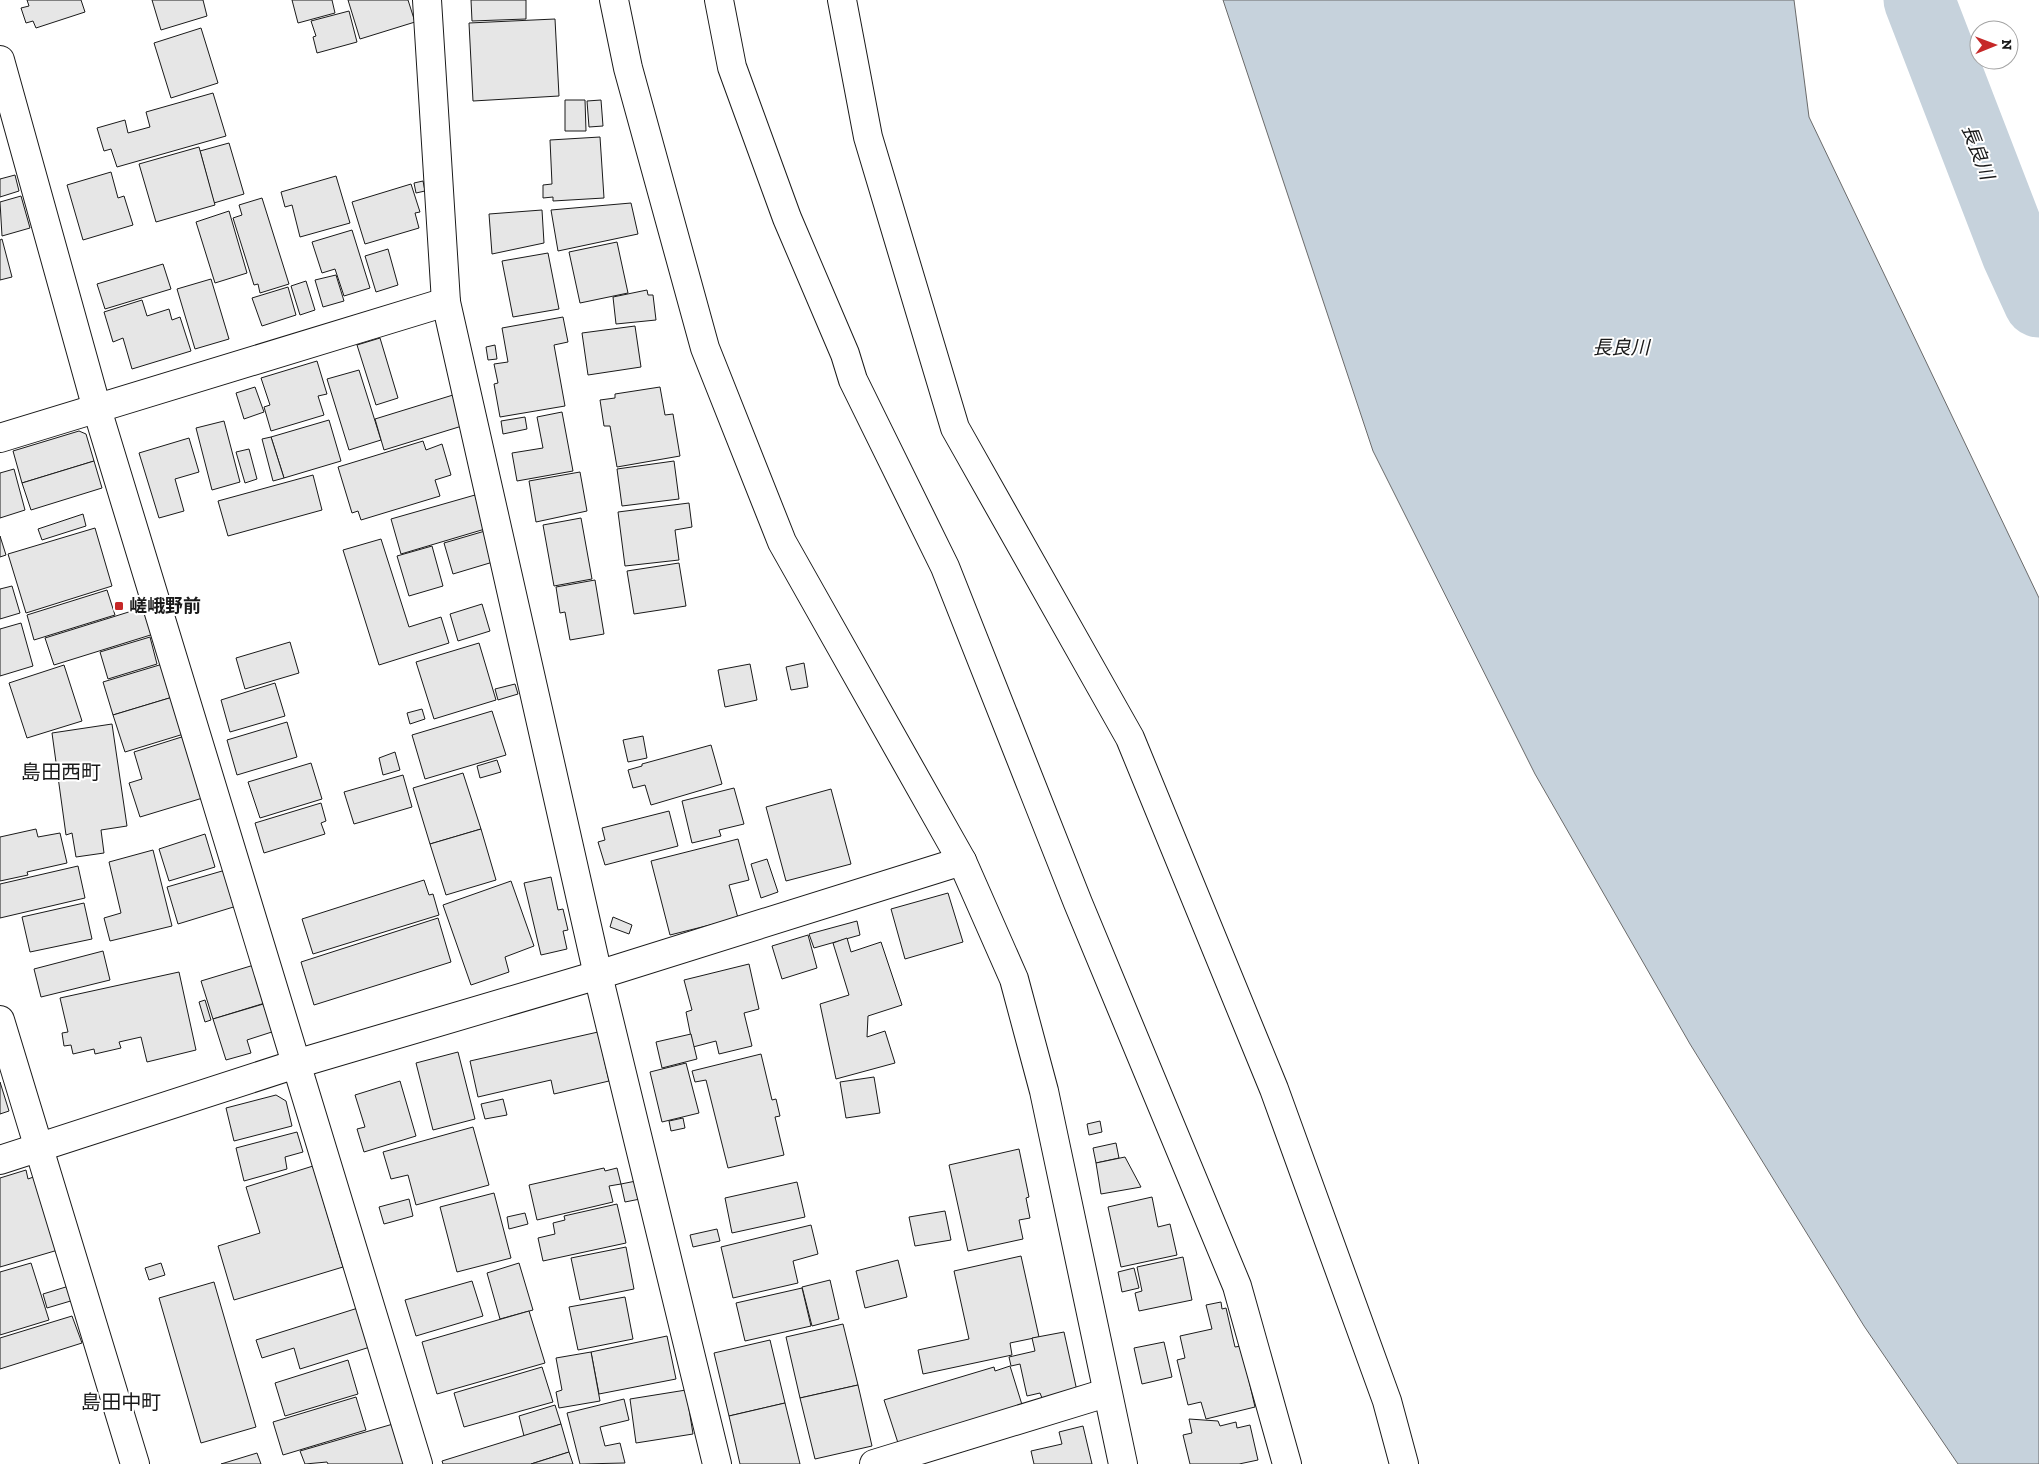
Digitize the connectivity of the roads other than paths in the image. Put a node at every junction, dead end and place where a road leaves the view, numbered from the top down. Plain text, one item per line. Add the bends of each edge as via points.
1 (427, 0) edge
2 (614, 0) edge
3 (719, 0) edge
4 (842, 0) edge
5 (0, 60) edge
6 (446, 302) junction
7 (97, 409) junction
8 (0, 438) edge
9 (962, 861) junction
10 (598, 975) junction
11 (0, 1020) edge
12 (296, 1064) junction
13 (39, 1148) junction
14 (0, 1160) edge
15 (1106, 1393) junction
16 (135, 1464) edge
17 (418, 1464) edge
18 (717, 1464) edge
19 (874, 1464) edge
20 (1123, 1464) edge
21 (1287, 1464) edge
22 (1404, 1464) edge

1 - 6 street
2 - 9 street via 628,68 705,348 782,542
3 - 21 street via 732,67 787,218 846,354 853,380 946,567 1078,903 1237,1286
4 - 22 street via 868,138 955,428 1130,738 1274,1089 1387,1402
5 - 7 street
6 - 7 street
6 - 10 street
7 - 8 street
7 - 12 street
9 - 10 street
9 - 15 street via 1014,979 1044,1091
10 - 12 street
10 - 18 street
11 - 13 street
12 - 13 street
12 - 17 street
13 - 14 street
13 - 16 street
15 - 19 street
15 - 20 street

